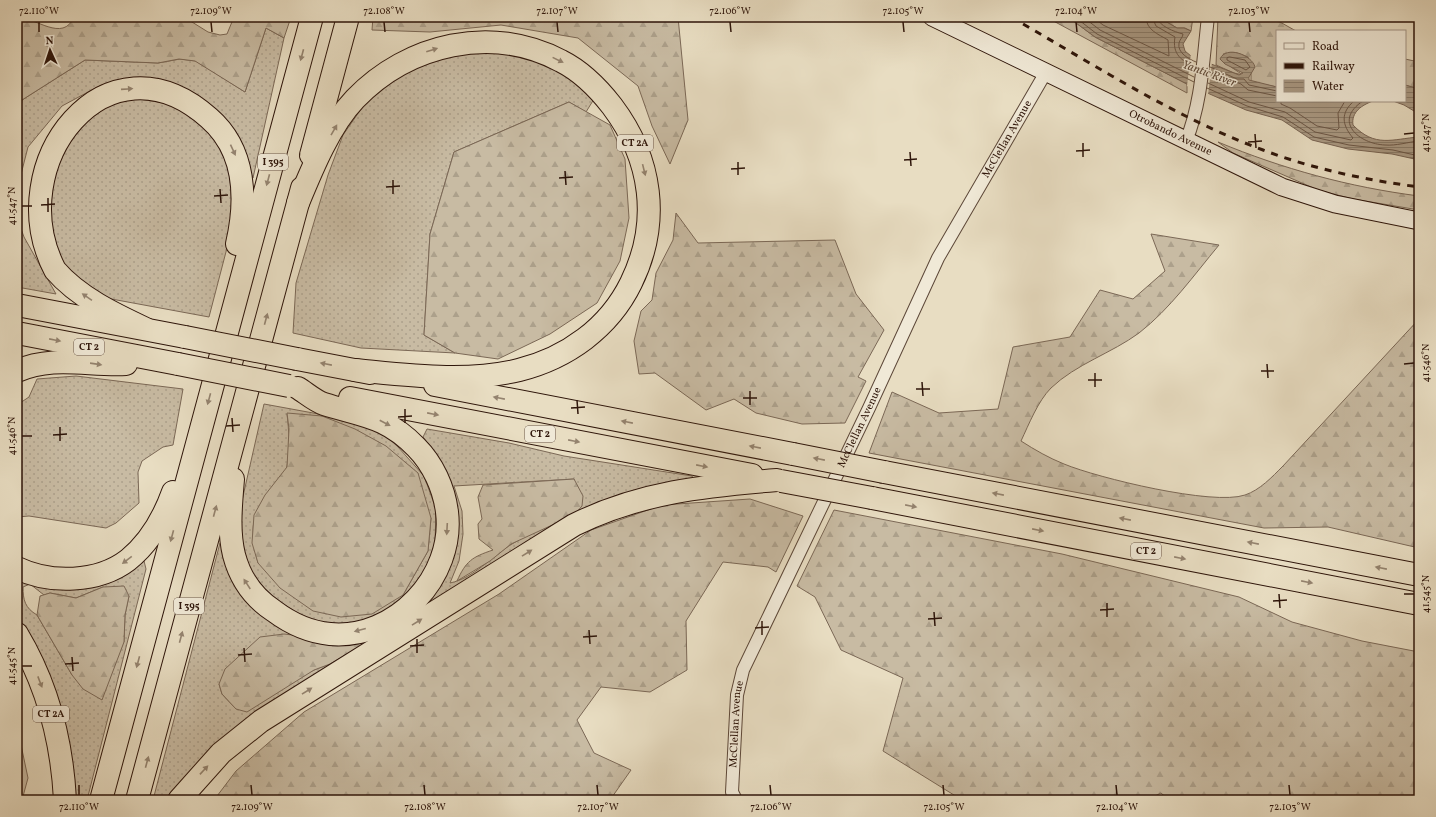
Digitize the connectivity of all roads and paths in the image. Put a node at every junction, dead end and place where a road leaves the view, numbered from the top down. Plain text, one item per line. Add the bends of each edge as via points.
1 (312, 17) edge
2 (348, 17) edge
3 (932, 17) edge
4 (1208, 17) edge
5 (1046, 72) junction
6 (1186, 141) junction
7 (298, 203) junction
8 (1419, 221) edge
9 (17, 305) edge
10 (234, 307) junction
11 (146, 329) junction
12 (17, 333) edge
13 (170, 363) junction
14 (355, 370) junction
15 (17, 371) edge
16 (294, 387) junction
17 (242, 411) junction
18 (197, 445) junction
19 (779, 480) junction
20 (17, 568) edge
21 (1419, 575) edge
22 (1419, 604) edge
23 (17, 634) edge
24 (66, 800) edge
25 (101, 800) edge
26 (137, 800) edge
27 (179, 800) edge
28 (736, 800) edge

1 -> 10 highway, I 395
2 - 7 highway, I 395
3 - 5 street, Otrobando Avenue
4 - 6 street via 1199,94 1194,120
5 - 6 street, Otrobando Avenue
5 - 28 street, McClellan Avenue via 938,258 743,670 737,695 732,792
6 - 8 street, Otrobando Avenue via 1282,187 1335,204
7 -> 14 highway, CT 2A via 329,139 355,99 398,65 426,52 455,45 485,42 512,44 533,49 561,61 583,76 609,102 628,129 639,153 647,179 649,200 643,252 621,300 609,316 584,340 543,362 495,374 419,375
17 -> 7 highway, I 395
9 - 11 highway
11 -> 10 highway via 93,301 56,271 37,242 27,206 30,168 47,134 73,109 112,91 147,89 178,97 213,121 232,148 241,180 243,212 233,263
10 -> 18 highway, I 395
14 -> 11 highway, bridge
12 -> 13 highway, CT 2
15 -> 13 highway via 37,364 73,361 105,365
13 - 16 highway, CT 2, bridge
21 -> 14 highway, bridge
16 -> 17 highway via 322,404 362,413 396,430 412,442 424,456 442,490 447,509 448,531 438,567 426,589 414,603 377,625 339,634 304,628 272,610 247,585 234,556 231,525 233,483
16 -> 19 highway, CT 2
26 -> 17 highway, I 395
18 -> 20 highway via 178,476 170,501 157,525 136,552 123,563 103,572 69,578 44,577
18 -> 25 highway, I 395
19 -> 22 highway, CT 2, bridge
27 -> 19 highway via 221,753 261,721 574,525 625,503 664,493
23 -> 24 highway, CT 2A via 39,677 51,714 60,752

